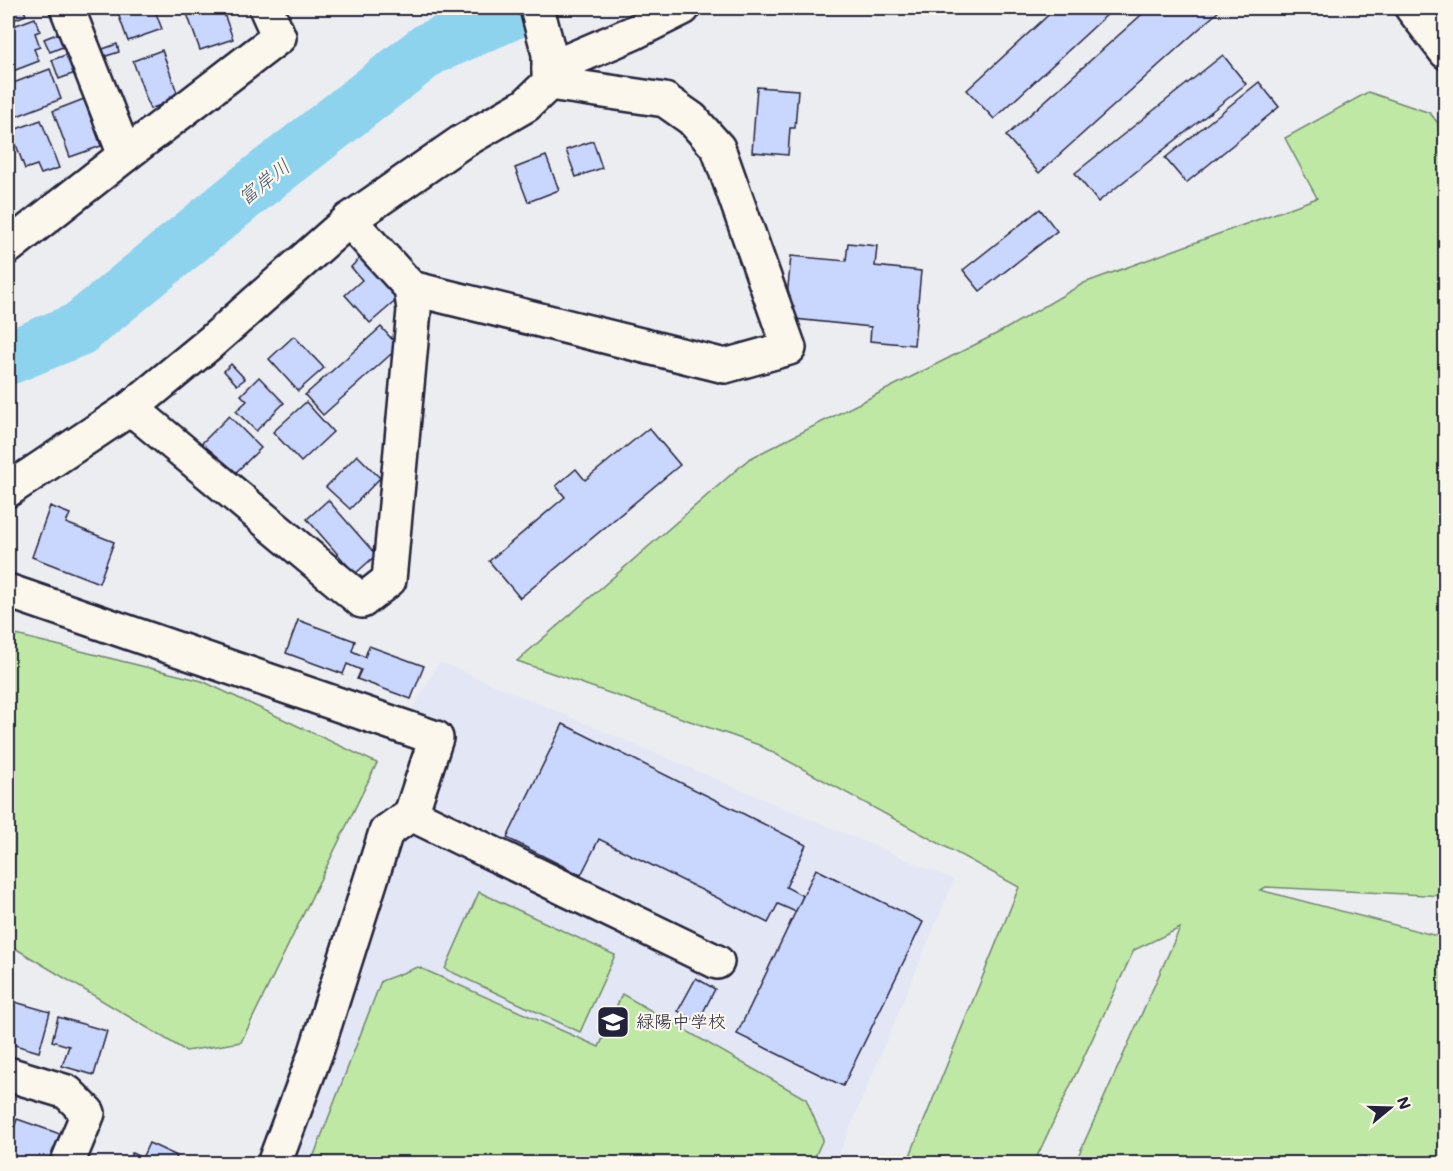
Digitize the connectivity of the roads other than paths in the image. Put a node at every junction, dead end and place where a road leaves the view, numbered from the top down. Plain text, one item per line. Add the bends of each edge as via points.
1 (67, 8) edge
2 (266, 8) edge
3 (537, 8) edge
4 (683, 8) edge
5 (1413, 8) edge
6 (1446, 52) edge
7 (549, 68) junction
8 (125, 155) junction
9 (349, 220) junction
10 (8, 247) edge
11 (411, 288) junction
12 (131, 408) junction
13 (8, 490) edge
14 (8, 591) edge
15 (411, 814) junction
16 (717, 962) dead end
17 (8, 1074) edge
18 (67, 1164) edge
19 (274, 1164) edge

1 - 8 main road
2 - 8 main road via 279,37
3 - 7 main road
4 - 7 main road
5 - 6 main road
7 - 9 main road via 526,105 460,143
7 - 11 main road via 664,100 692,119 718,148 789,348 725,366
8 - 10 main road
9 - 11 main road
9 - 12 main road
11 - 12 main road via 414,310 388,580 362,601
12 - 13 main road
14 - 15 main road via 436,738
15 - 16 main road
15 - 19 main road via 386,832 316,1052
17 - 18 main road via 67,1092 88,1113

